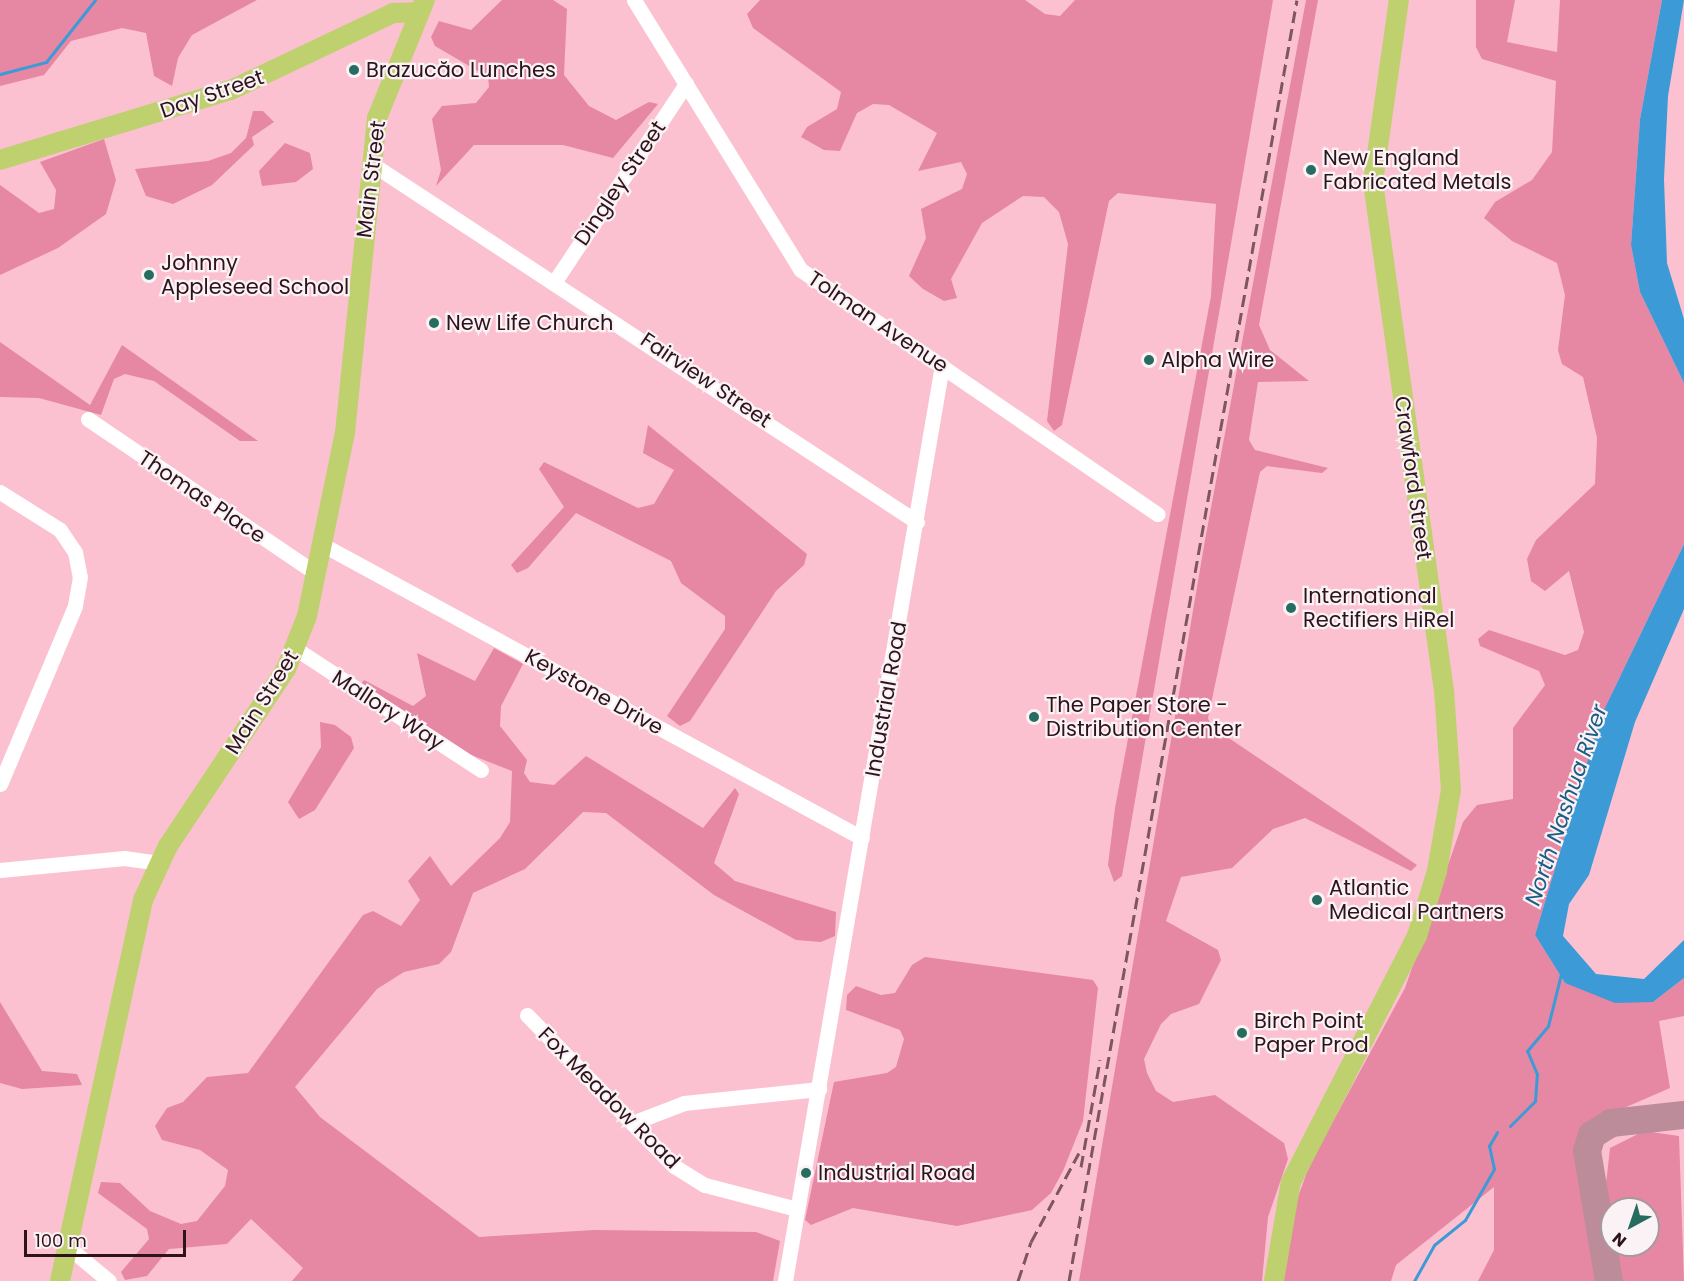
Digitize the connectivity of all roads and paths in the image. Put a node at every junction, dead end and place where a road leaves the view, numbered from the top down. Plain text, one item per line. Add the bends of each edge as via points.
1 (634, 0) edge
2 (1399, 0) edge
3 (421, 6) edge
4 (686, 84) junction
5 (0, 160) edge
6 (372, 164) junction
7 (555, 281) junction
8 (942, 366) junction
9 (88, 419) dead end
10 (0, 492) edge
11 (1157, 514) dead end
12 (917, 522) junction
13 (325, 546) junction
14 (317, 574) junction
15 (296, 649) junction
16 (481, 770) dead end
17 (0, 784) edge
18 (862, 838) junction
19 (159, 863) junction
20 (0, 870) edge
21 (526, 1015) dead end
22 (819, 1089) junction
23 (632, 1123) junction
24 (797, 1209) junction
25 (68, 1248) junction
26 (60, 1281) edge
27 (109, 1281) edge
28 (784, 1281) edge
29 (1274, 1281) edge

1 - 4 street, Tolman Avenue
2 - 29 main road, Crawford Street via 1373,182 1444,691 1451,790 1437,871 1417,936 1291,1182
3 - 5 main road, Day Street via 393,13 231,90
3 - 6 main road, Main Street via 381,103
4 - 7 street, Dingley Street
4 - 8 street, Tolman Avenue via 801,270
6 - 7 street, Fairview Street
6 - 13 main road, Main Street via 345,433
7 - 12 street, Fairview Street
8 - 11 street, Tolman Avenue
8 - 12 street, Industrial Road
9 - 14 street, Thomas Place
10 - 17 street via 65,536 76,557 80,584
12 - 18 street, Industrial Road
13 - 14 main road, Main Street
13 - 18 street, Keystone Drive
14 - 15 main road, Main Street
15 - 16 street, Mallory Way
15 - 19 main road, Main Street
18 - 22 street, Industrial Road
19 - 20 street via 124,858
19 - 25 main road, Main Street via 134,933
21 - 23 street, Fox Meadow Road
22 - 23 street via 684,1103
22 - 24 street, Industrial Road
23 - 24 street, Fox Meadow Road via 688,1176
24 - 28 street, Industrial Road
25 - 26 main road, Main Street
25 - 27 street

